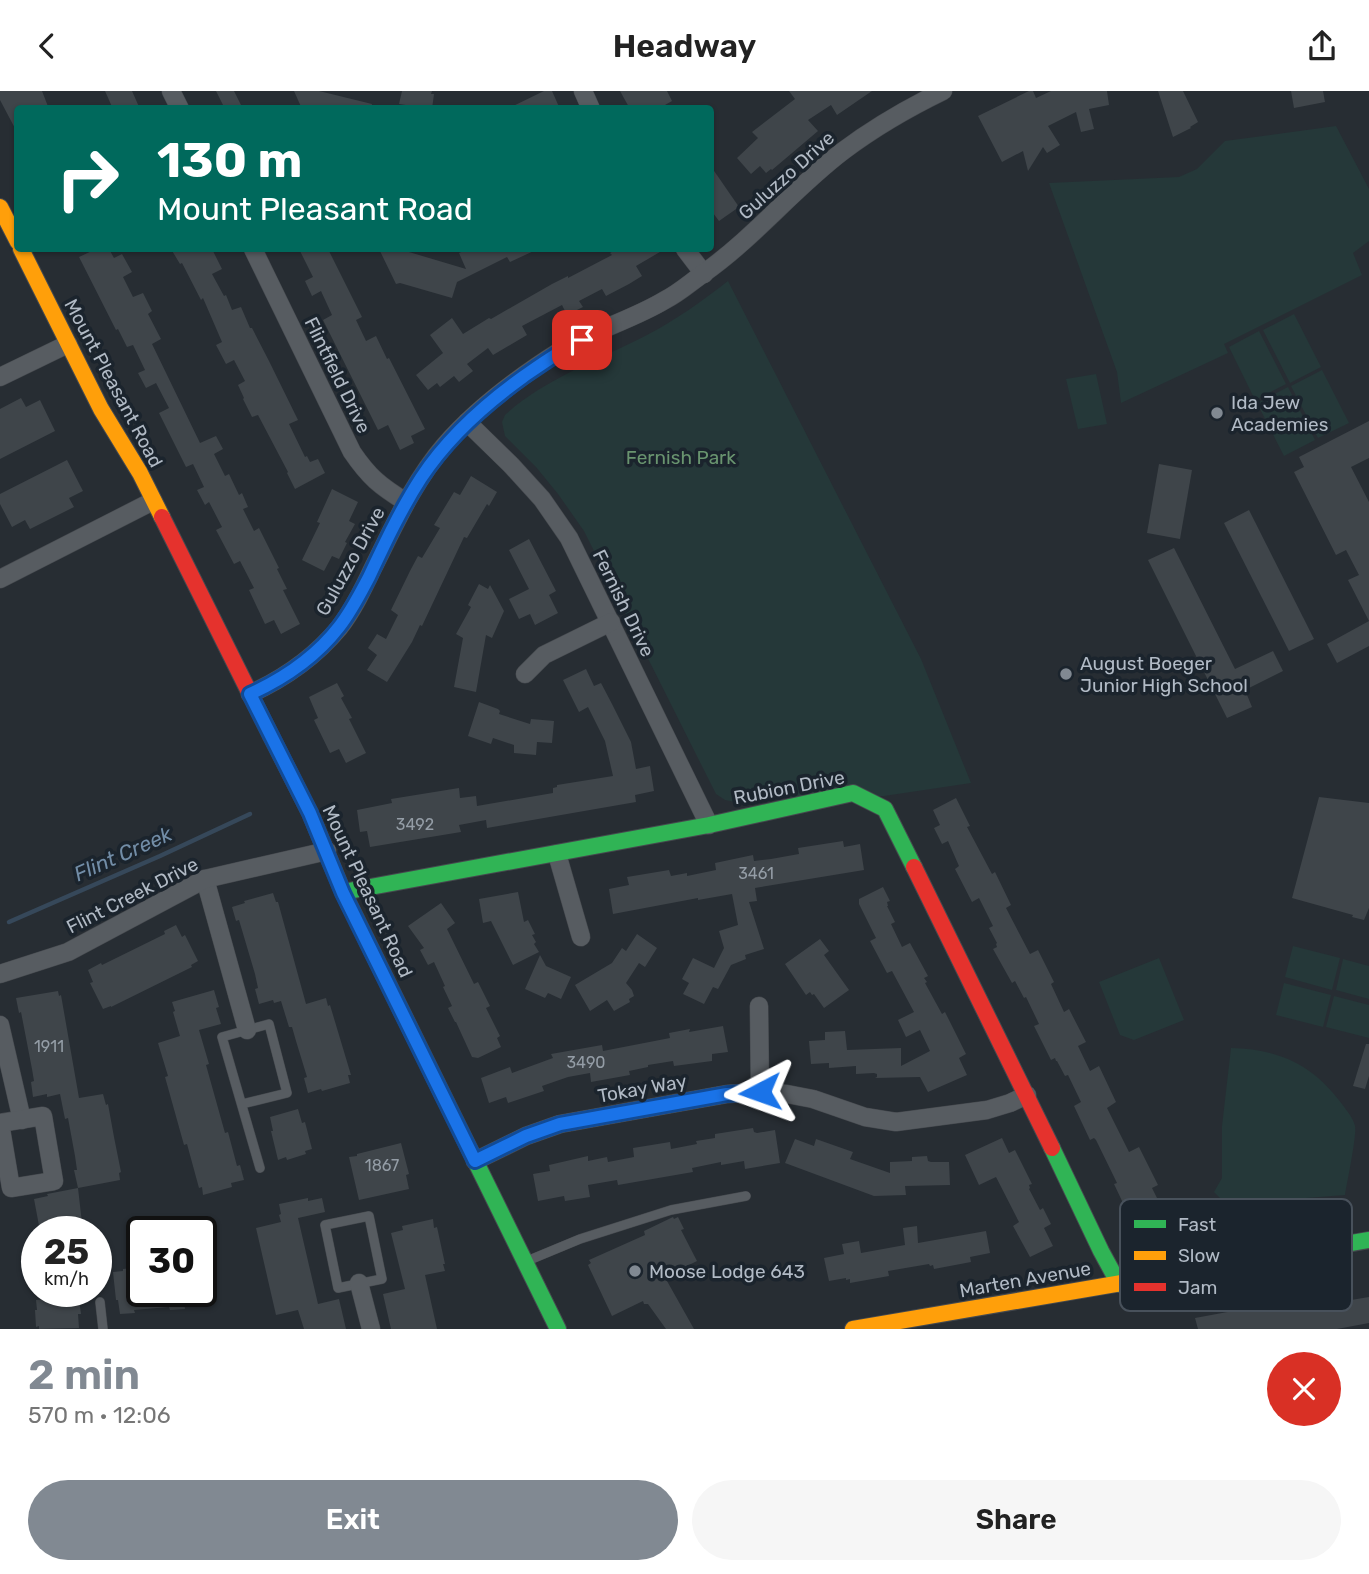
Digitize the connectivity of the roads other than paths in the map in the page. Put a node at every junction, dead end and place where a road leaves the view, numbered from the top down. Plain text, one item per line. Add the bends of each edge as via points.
1 (943, 91) edge
2 (0, 207) edge
3 (14, 234) edge
4 (22, 252) edge
5 (254, 252) edge
6 (687, 252) edge
7 (704, 274) junction
8 (68, 344) junction
9 (0, 377) edge
10 (467, 422) junction
11 (153, 501) junction
12 (406, 502) junction
13 (0, 579) edge
14 (611, 622) junction
15 (526, 674) dead end
16 (250, 694) junction
17 (709, 825) junction
18 (327, 851) junction
19 (557, 854) junction
20 (205, 879) junction
21 (343, 893) junction
22 (581, 937) dead end
23 (0, 974) edge
24 (759, 1006) dead end
25 (0, 1024) edge
26 (247, 1030) junction
27 (760, 1092) junction
28 (1027, 1095) junction
29 (242, 1104) junction
30 (22, 1120) dead end
31 (475, 1161) junction
32 (260, 1168) dead end
33 (746, 1196) dead end
34 (525, 1262) junction
35 (359, 1283) junction
36 (1119, 1284) joint
37 (101, 1307) edge
38 (103, 1329) edge
39 (371, 1329) edge
40 (558, 1329) edge
41 (853, 1329) edge

1 - 7 street, Guluzzo Drive via 903,110 842,151
2 - 3 street
4 - 8 street, Mount Pleasant Road
5 - 12 street, Flintfield Drive via 352,452 367,474
6 - 7 street
7 - 10 street, Guluzzo Drive via 665,301 561,350
8 - 9 street
8 - 11 street, Mount Pleasant Road
10 - 12 street, Guluzzo Drive via 444,446
10 - 14 street, Fernish Drive via 542,499 569,538
11 - 13 street
11 - 16 street, Mount Pleasant Road
12 - 16 street, Guluzzo Drive via 340,627 290,674
14 - 15 street via 544,655
14 - 17 street, Fernish Drive
16 - 18 street, Mount Pleasant Road
17 - 19 street, Rubion Drive
17 - 28 street, Rubion Drive via 853,793 885,809
18 - 20 street, Flint Creek Drive
18 - 21 street, Mount Pleasant Road
19 - 21 street, Rubion Drive
19 - 22 street
20 - 23 street, Flint Creek Drive via 68,952
20 - 26 street
21 - 31 street, Mount Pleasant Road
24 - 27 street
25 - 30 street
26 - 29 lane via 222,1037
26 - 29 lane via 269,1024 287,1093
27 - 28 street, Tokay Way via 813,1099 896,1122 987,1109
27 - 31 street, Tokay Way via 560,1124
28 - 36 street, Rubion Drive
29 - 32 lane
31 - 34 street, Mount Pleasant Road
33 - 34 lane via 671,1210
34 - 40 street, Mount Pleasant Road
35 - 35 lane via 338,1288 325,1225 369,1216 382,1279
35 - 39 street
36 - 41 street, Marten Avenue
37 - 38 lane

